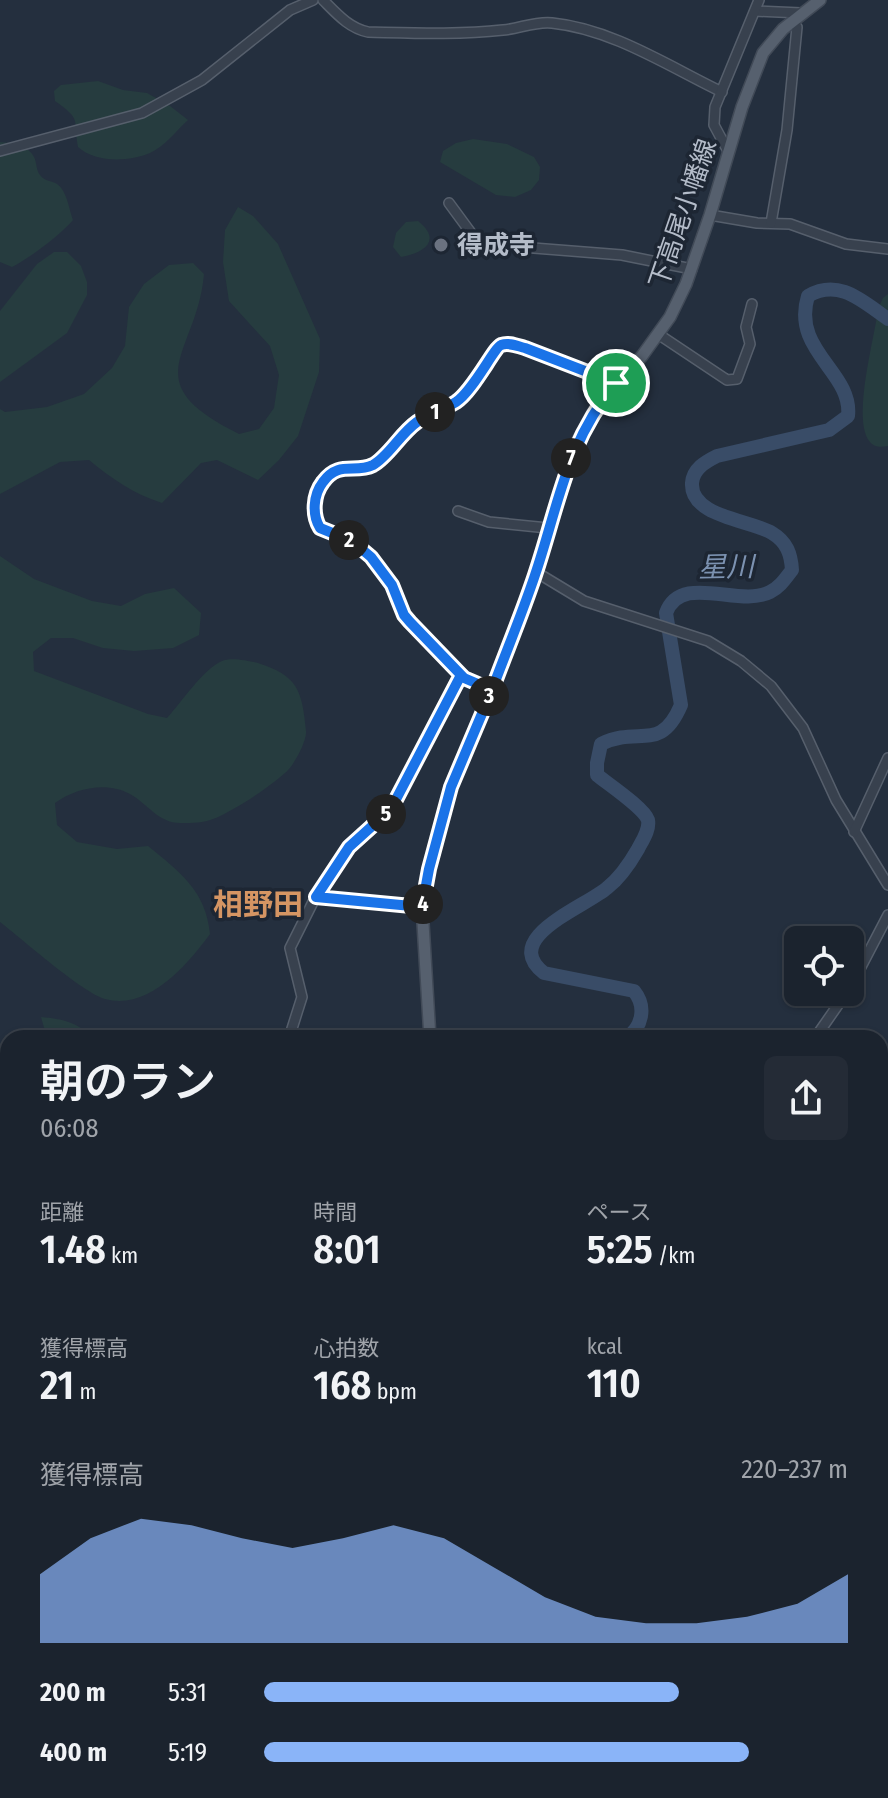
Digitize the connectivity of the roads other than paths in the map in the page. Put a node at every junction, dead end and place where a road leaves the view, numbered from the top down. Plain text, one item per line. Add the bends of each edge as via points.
1 (313, 0) edge
2 (323, 0) edge
3 (820, 0) edge
4 (757, 3) edge
5 (801, 13) junction
6 (791, 22) junction
7 (722, 92) junction
8 (0, 151) edge
9 (728, 151) junction
10 (449, 203) dead end
11 (710, 215) junction
12 (771, 223) junction
13 (888, 249) edge
14 (692, 269) junction
15 (752, 304) dead end
16 (658, 334) junction
17 (616, 383) junction
18 (458, 511) dead end
19 (548, 528) junction
20 (536, 572) junction
21 (461, 675) junction
22 (492, 690) junction
23 (888, 758) edge
24 (854, 832) junction
25 (888, 885) edge
26 (316, 897) junction
27 (422, 907) junction
28 (888, 915) edge
29 (864, 961) edge
30 (838, 1006) edge
31 (292, 1030) edge
32 (430, 1030) edge
33 (821, 1030) edge

1 - 8 street via 290,10 192,87 142,113
2 - 7 street via 347,23 368,32 444,34 550,22 578,28 625,44
3 - 5 main road, 下高尾小幡線
4 - 5 street
4 - 7 street
5 - 6 main road, 下高尾小幡線
6 - 9 main road, 下高尾小幡線 via 757,65
6 - 12 street via 797,27 790,100
7 - 9 street via 714,125
9 - 11 main road, 下高尾小幡線
10 - 14 street via 484,244 622,255
11 - 12 street
11 - 14 main road, 下高尾小幡線
12 - 13 street via 790,224 846,244
14 - 16 main road, 下高尾小幡線
15 - 16 street via 746,327 750,344 737,379 727,380
16 - 17 main road, 下高尾小幡線
17 - 19 main road, 下高尾小幡線 via 576,444
17 - 21 street via 513,344 501,345 466,394 415,423 370,467 337,469 320,486 317,525 352,541 371,557 392,585 404,615
18 - 19 street via 489,522
19 - 20 main road, 下高尾小幡線
20 - 22 main road, 下高尾小幡線
20 - 24 street via 584,601 708,641 741,661 771,686 803,728
21 - 22 street
21 - 26 street via 391,809 349,847
22 - 27 main road, 下高尾小幡線 via 451,787
23 - 24 street
24 - 25 street
26 - 27 street
26 - 31 street via 290,948 302,997
27 - 32 main road, 下高尾小幡線
28 - 29 street
30 - 33 street

